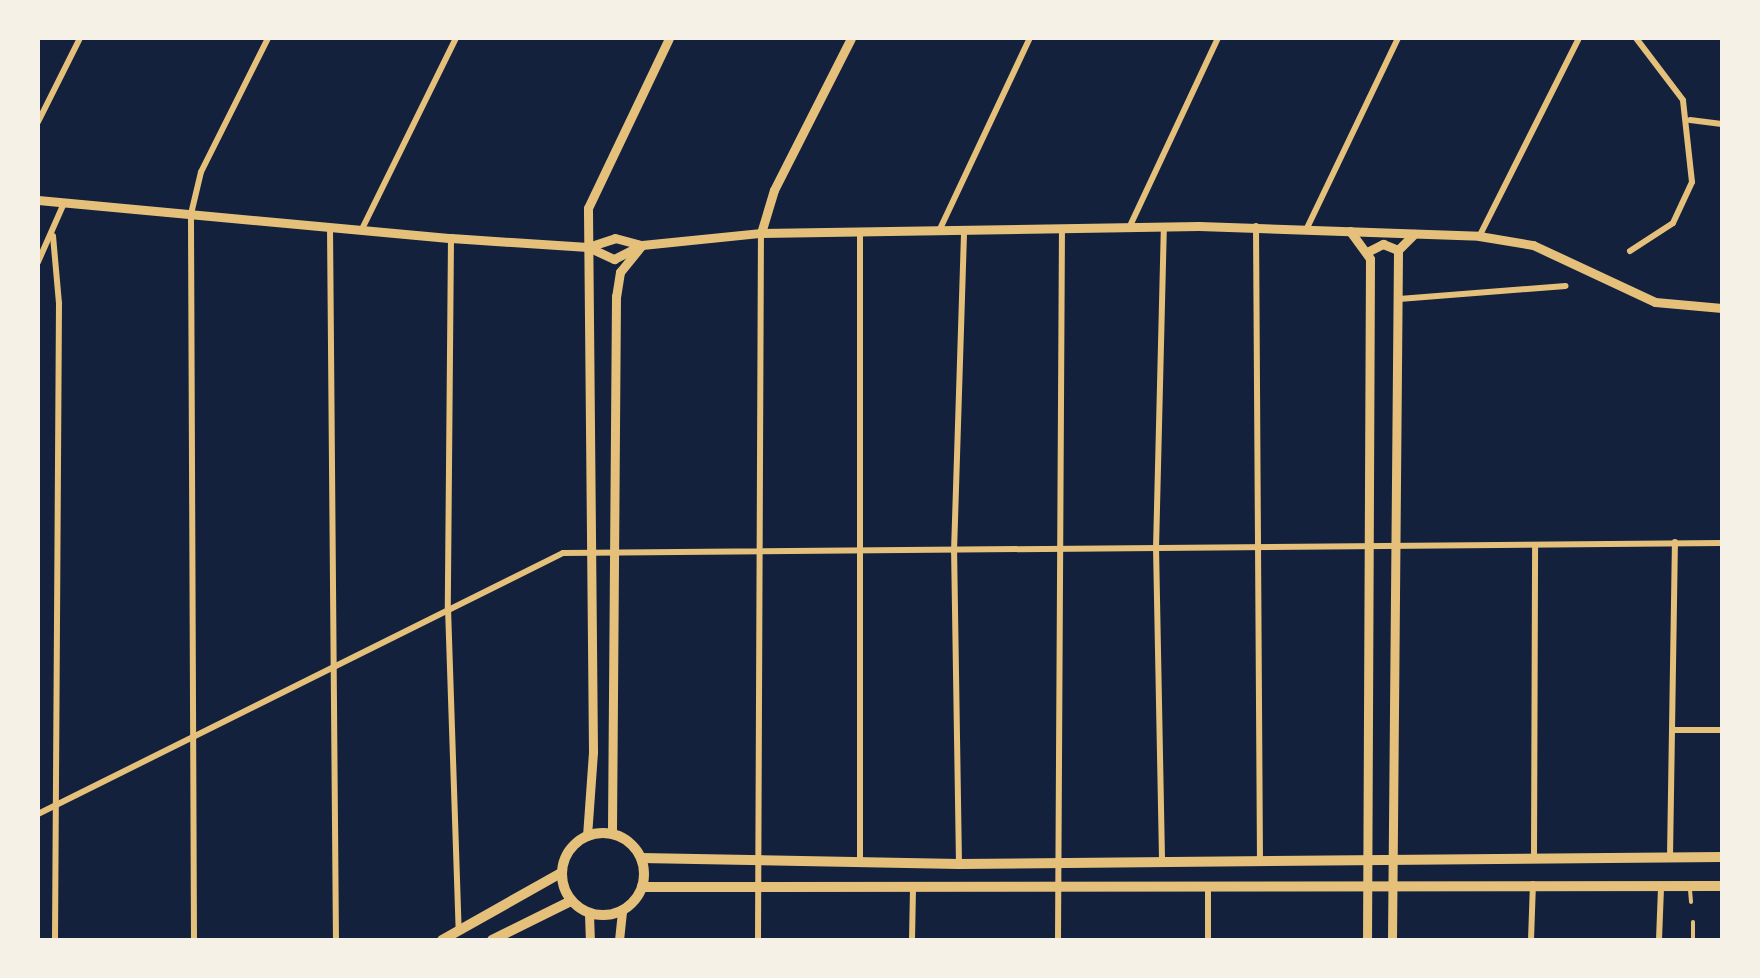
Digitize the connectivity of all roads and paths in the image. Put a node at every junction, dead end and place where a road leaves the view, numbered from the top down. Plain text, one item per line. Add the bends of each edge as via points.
1 (80, 38) edge
2 (268, 38) edge
3 (456, 38) edge
4 (669, 38) edge
5 (851, 38) edge
6 (1030, 38) edge
7 (1218, 38) edge
8 (1398, 38) edge
9 (1579, 38) edge
10 (1636, 38) edge
11 (1690, 120) junction
12 (38, 122) edge
13 (1722, 124) edge
14 (38, 200) edge
15 (64, 203) junction
16 (190, 214) junction
17 (330, 226) junction
18 (1256, 226) junction
19 (1164, 228) junction
20 (1307, 228) junction
21 (362, 229) junction
22 (1128, 230) junction
23 (1062, 231) junction
24 (1350, 231) junction
25 (860, 232) junction
26 (761, 233) junction
27 (938, 233) junction
28 (964, 234) junction
29 (1414, 234) junction
30 (53, 236) junction
31 (1479, 236) junction
32 (451, 238) junction
33 (642, 245) junction
34 (588, 247) junction
35 (1398, 250) junction
36 (1369, 251) junction
37 (1630, 252) dead end
38 (38, 262) edge
39 (1565, 286) dead end
40 (1399, 299) junction
41 (1722, 308) edge
42 (1675, 542) junction
43 (1722, 543) edge
44 (1397, 546) junction
45 (1536, 546) junction
46 (1370, 547) junction
47 (614, 549) junction
48 (859, 549) junction
49 (1156, 549) junction
50 (1256, 549) junction
51 (590, 550) junction
52 (1058, 551) junction
53 (759, 552) junction
54 (954, 552) junction
55 (448, 608) junction
56 (329, 669) junction
57 (1672, 730) junction
58 (1722, 730) edge
59 (195, 735) junction
60 (55, 805) junction
61 (38, 814) edge
62 (612, 834) junction
63 (587, 836) junction
64 (1367, 857) junction
65 (1394, 857) junction
66 (1722, 857) edge
67 (641, 858) junction
68 (1260, 858) junction
69 (1534, 858) junction
70 (1670, 858) junction
71 (1162, 859) junction
72 (758, 862) junction
73 (1058, 862) junction
74 (860, 864) junction
75 (959, 864) junction
76 (561, 873) junction
77 (1533, 883) junction
78 (1366, 886) junction
79 (1393, 886) junction
80 (1661, 886) junction
81 (1690, 886) junction
82 (1722, 886) edge
83 (642, 887) junction
84 (758, 889) junction
85 (913, 889) junction
86 (1058, 890) junction
87 (1208, 891) junction
88 (571, 901) junction
89 (1691, 902) dead end
90 (622, 911) junction
91 (589, 914) junction
92 (1692, 922) dead end
93 (459, 932) junction
94 (56, 940) edge
95 (194, 940) edge
96 (336, 940) edge
97 (442, 940) edge
98 (492, 940) edge
99 (590, 940) edge
100 (619, 940) edge
101 (758, 940) edge
102 (912, 940) edge
103 (1058, 940) edge
104 (1208, 940) edge
105 (1367, 940) edge
106 (1392, 940) edge
107 (1531, 940) edge
108 (1658, 940) edge
109 (1694, 940) edge

1 - 12 street
2 - 16 street via 200,172
3 - 21 street
4 - 34 street via 592,193
5 - 26 street via 774,190
6 - 27 street
7 - 22 street
8 - 20 street
9 - 31 street
10 - 11 street via 1672,81
11 - 13 street
11 - 37 street via 1689,195 1664,231
14 - 15 street
15 - 16 street
15 - 30 street
16 - 17 street
16 - 59 street
17 - 21 street
17 - 56 street
18 - 19 street
18 - 20 street
18 - 50 street
19 - 22 street
19 - 49 street
20 - 24 street
21 - 32 street
22 - 23 street
23 - 28 street
23 - 52 street
24 - 29 street
24 - 36 street
25 - 26 street
25 - 27 street
25 - 48 street
26 - 33 street
26 - 53 street
27 - 28 street
28 - 54 street
29 - 31 street
29 - 35 street
30 - 38 street
30 - 60 street via 59,303
31 - 41 street via 1543,249 1654,302
32 - 34 street
32 - 55 street
33 - 34 street via 615,238
33 - 34 street via 614,259
33 - 47 street via 620,272 616,296
34 - 51 street
35 - 36 street via 1383,244
35 - 40 street
36 - 46 street
39 - 40 street
40 - 44 street
42 - 43 street
42 - 45 street
42 - 57 street
44 - 45 street
44 - 46 street
44 - 65 street
45 - 69 street
46 - 50 street
46 - 64 street
47 - 51 street
47 - 53 street
47 - 62 street
48 - 53 street
48 - 54 street
48 - 74 street
49 - 50 street
49 - 52 street
49 - 71 street
50 - 68 street
51 - 55 street via 542,558
51 - 63 street
52 - 54 street
52 - 73 street
53 - 72 street
54 - 75 street
55 - 56 street
55 - 93 street
56 - 59 street
56 - 96 street
57 - 58 street
57 - 70 street
59 - 60 street
59 - 95 street
60 - 61 street
60 - 94 street
62 - 63 main road
62 - 67 main road
63 - 76 main road via 569,850
64 - 65 main road
64 - 68 main road
64 - 78 street
65 - 69 main road
65 - 79 street
66 - 70 main road
67 - 72 main road
67 - 83 main road
68 - 71 main road
69 - 70 main road
71 - 73 main road
72 - 74 main road
72 - 84 street
73 - 75 main road
73 - 86 street
74 - 75 main road
76 - 88 main road
76 - 93 main road
77 - 79 main road
77 - 80 main road
77 - 107 street
78 - 79 main road
78 - 87 main road
78 - 105 street
79 - 106 street
80 - 81 main road
80 - 108 street
81 - 82 main road
81 - 89 lane
83 - 84 main road
83 - 90 main road
84 - 85 main road
84 - 101 street
85 - 86 main road
85 - 102 street
86 - 87 main road
86 - 103 street
87 - 104 street
88 - 91 main road
88 - 98 main road
90 - 91 main road
90 - 100 street
91 - 99 street
92 - 109 lane
93 - 97 main road

